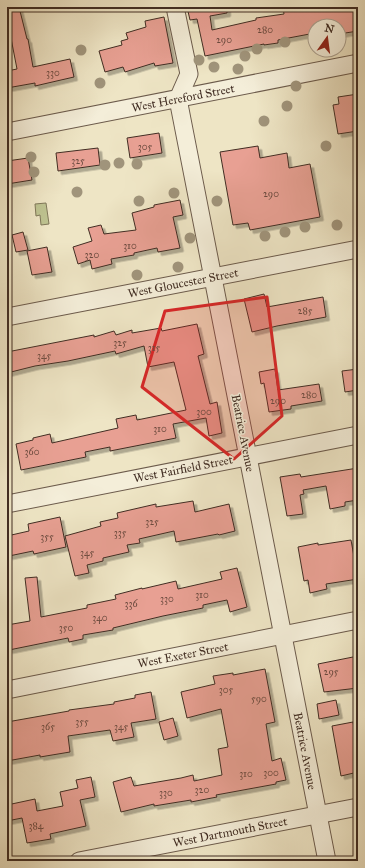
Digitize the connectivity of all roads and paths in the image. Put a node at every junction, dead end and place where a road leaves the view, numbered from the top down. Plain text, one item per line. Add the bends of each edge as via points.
1 (175, 7) edge
2 (358, 63) edge
3 (178, 99) junction
4 (7, 132) edge
5 (358, 249) edge
6 (213, 278) junction
7 (7, 317) edge
8 (358, 435) edge
9 (248, 456) junction
10 (7, 504) edge
11 (358, 620) edge
12 (283, 635) junction
13 (7, 690) edge
14 (358, 807) edge
15 (318, 815) junction
16 (78, 861) edge
17 (327, 861) edge

1 - 3 street via 189,74
2 - 3 street, West Hereford Street
3 - 4 street, West Hereford Street
3 - 6 street, Beatrice Avenue
5 - 6 street, West Gloucester Street
6 - 7 street, West Gloucester Street
6 - 9 street, Beatrice Avenue
8 - 9 street, West Fairfield Street
9 - 10 street, West Fairfield Street
9 - 12 street, Beatrice Avenue
11 - 12 street, West Exeter Street
12 - 13 street, West Exeter Street
12 - 15 street, Beatrice Avenue
14 - 15 street, West Dartmouth Street
15 - 16 street, West Dartmouth Street
15 - 17 street, Beatrice Avenue

